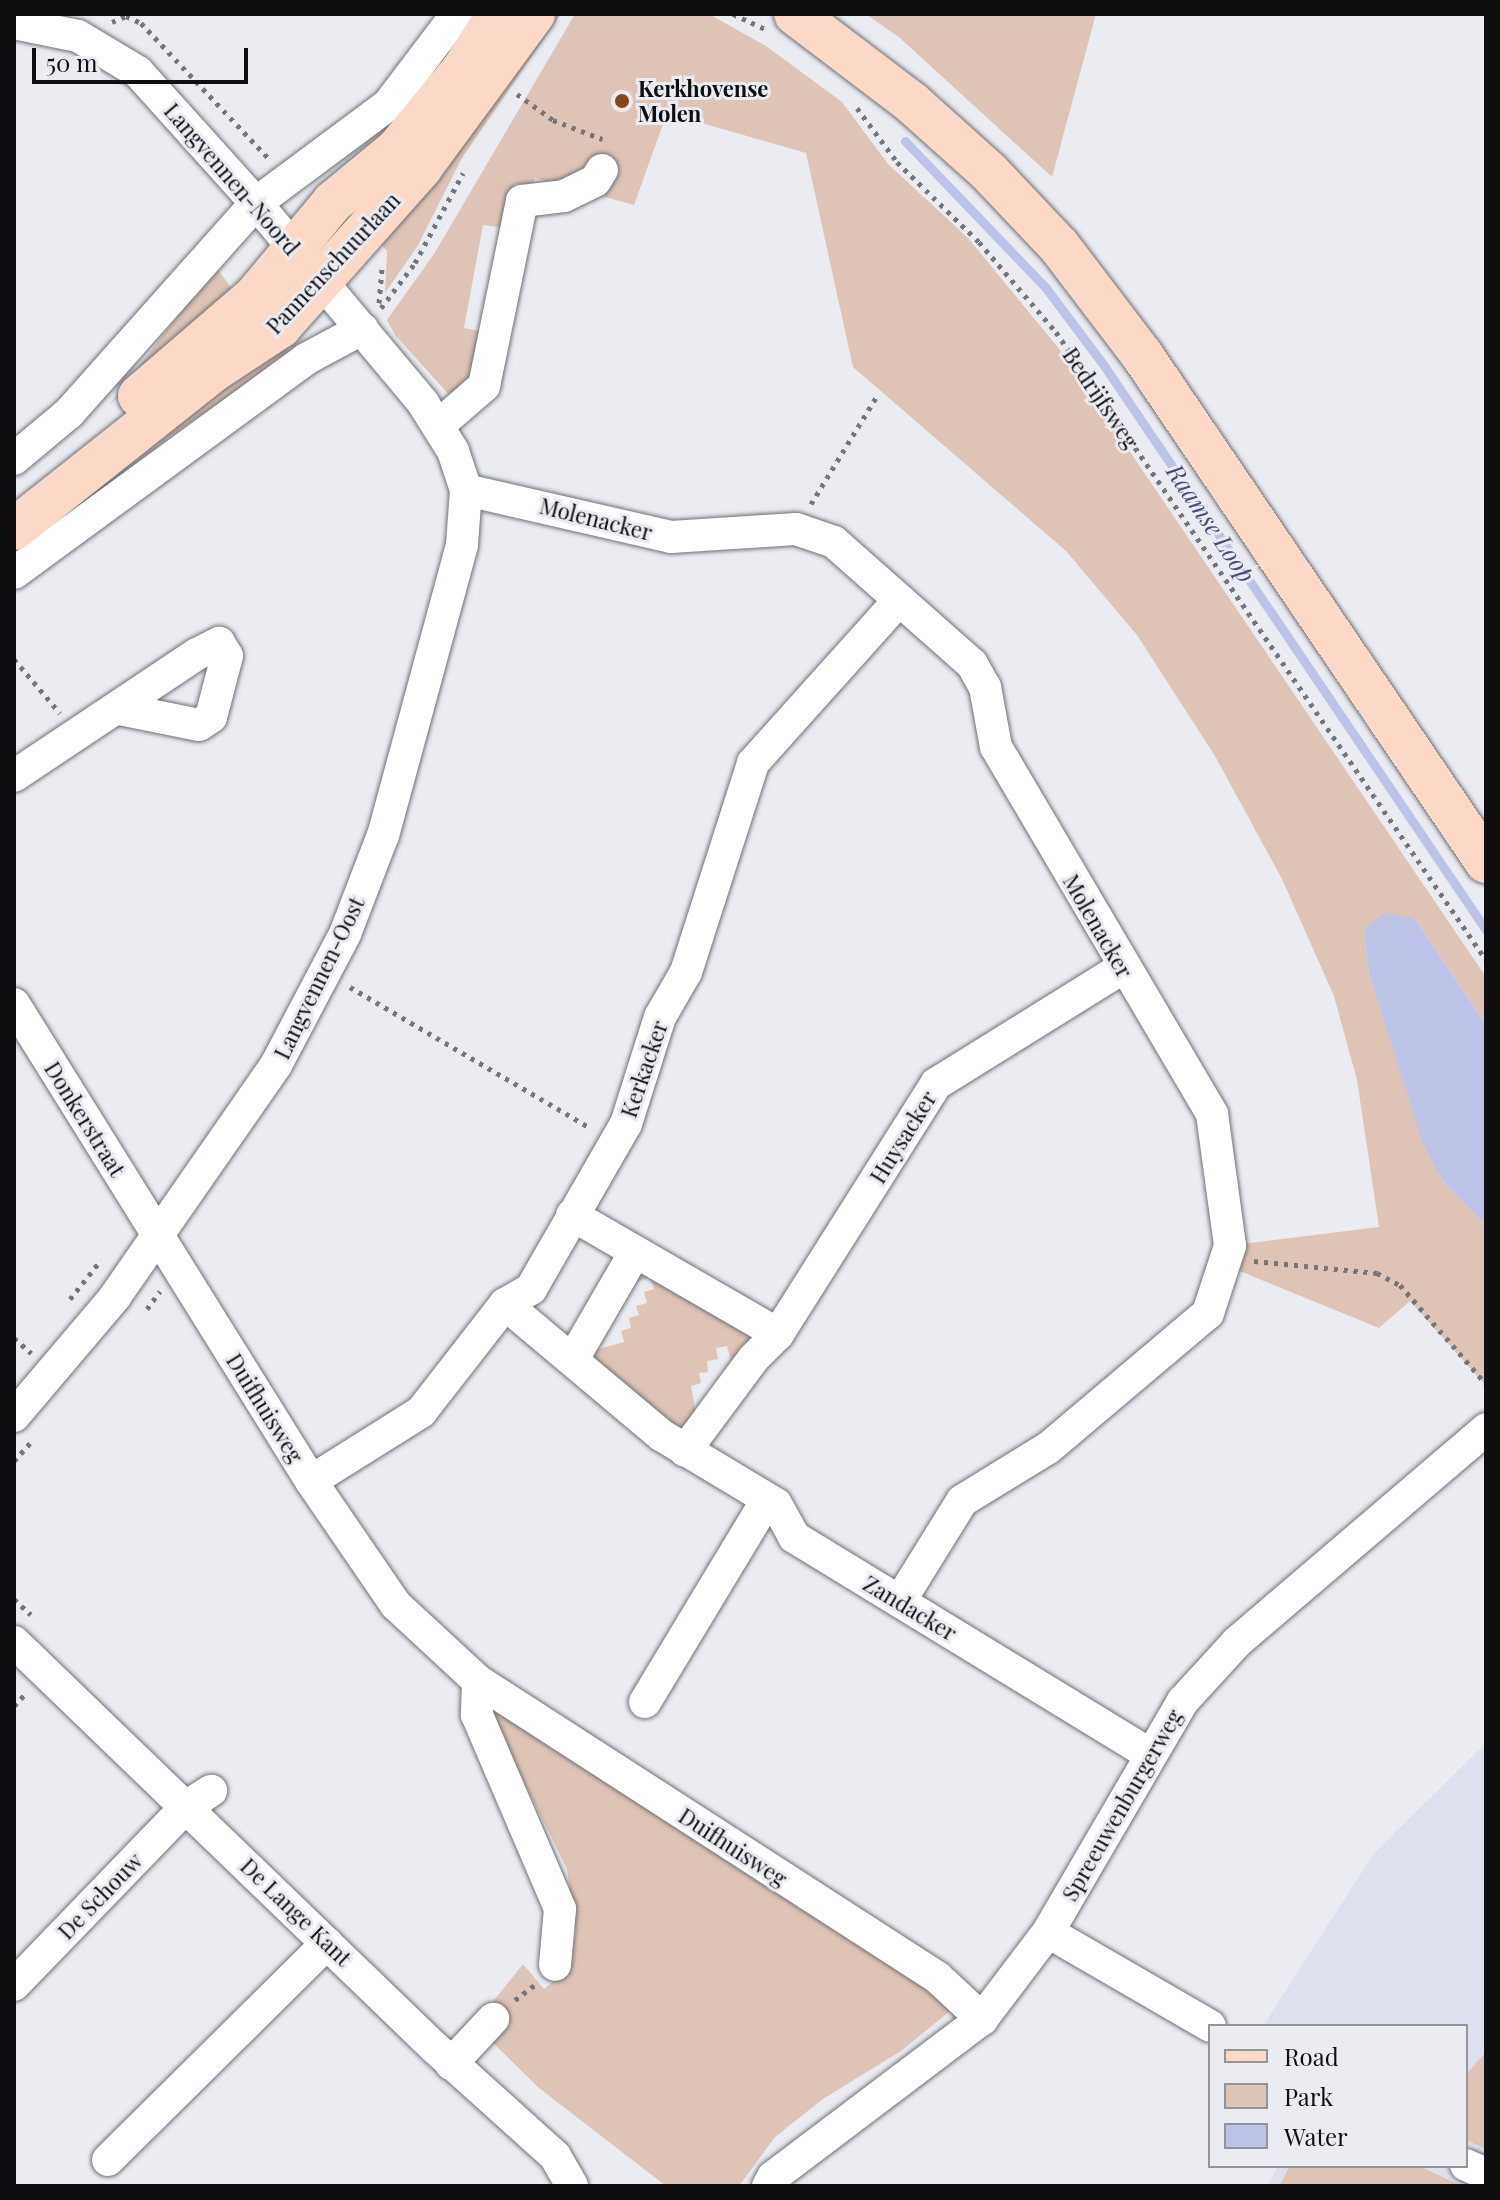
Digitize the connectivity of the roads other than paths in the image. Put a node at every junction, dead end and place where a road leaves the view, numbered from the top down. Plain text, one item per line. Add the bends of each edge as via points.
1 (457, 14) edge
2 (498, 14) edge
3 (534, 14) edge
4 (14, 23) edge
5 (786, 26) edge
6 (602, 170) road end
7 (256, 203) junction
8 (294, 248) junction
9 (320, 280) junction
10 (370, 320) junction
11 (439, 425) junction
12 (14, 459) edge
13 (466, 490) junction
14 (14, 504) edge
15 (14, 529) edge
16 (14, 573) edge
17 (899, 600) junction
18 (120, 709) dead end
19 (14, 776) edge
20 (1486, 862) edge
21 (1122, 968) junction
22 (14, 1004) edge
23 (572, 1215) junction
24 (157, 1234) junction
25 (635, 1252) junction
26 (505, 1304) junction
27 (778, 1334) junction
28 (573, 1359) junction
29 (14, 1416) edge
30 (1486, 1429) edge
31 (685, 1451) junction
32 (311, 1481) junction
33 (767, 1500) junction
34 (900, 1601) junction
35 (14, 1642) edge
36 (478, 1681) junction
37 (645, 1702) dead end
38 (1148, 1753) junction
39 (198, 1799) junction
40 (1048, 1932) junction
41 (327, 1943) junction
42 (555, 1965) road end
43 (14, 1985) edge
44 (493, 2019) road end
45 (982, 2019) junction
46 (1208, 2025) edge
47 (451, 2064) junction
48 (108, 2160) dead end
49 (572, 2186) edge
50 (768, 2186) edge

1 - 7 street via 388,105
2 - 8 main road, Pannenschuurlaan via 463,69 397,149 350,185
3 - 9 main road, Pannenschuurlaan via 421,168
4 - 7 street, Langvennen-Noord via 78,36 138,72
5 - 20 main road via 911,102 989,172 1059,246 1142,355
6 - 11 street via 595,181 564,196 522,201 484,386
7 - 8 street, Langvennen-Noord
7 - 12 street via 69,413
8 - 9 street, Langvennen-Noord
8 - 14 main road, Pannenschuurlaan via 255,296
9 - 10 street, Langvennen-Oost
9 - 15 main road, Pannenschuurlaan via 280,327 212,372
10 - 11 street, Langvennen-Oost
10 - 16 street, Pannenschuurlaan via 306,359
11 - 13 street, Langvennen-Oost
13 - 17 street, Molenacker via 671,537 796,529 834,542
13 - 24 street, Langvennen-Oost via 462,545 383,835 325,972 276,1065
17 - 21 street, Molenacker via 972,664 985,687 996,747
17 - 23 street, Kerkacker via 753,763 686,972 660,1017 615,1143
18 - 19 street
21 - 27 street, Huysacker via 936,1084
21 - 34 street, Molenacker via 1212,1114 1229,1258 1208,1313 1189,1333 1048,1448 962,1501
22 - 24 street, Donkerstraat
23 - 25 street
23 - 26 street, Kerkacker via 531,1289
24 - 29 street, Langvennen-Oost via 115,1297
24 - 32 street, Duifhuisweg
25 - 27 street
25 - 28 street
26 - 28 street, Zandacker
26 - 32 street, Kerkacker via 421,1412
27 - 31 street via 753,1359
28 - 31 street, Zandacker
30 - 38 street, Spreeuwenburgerweg via 1237,1642 1183,1701
31 - 33 street, Zandacker
32 - 36 street, Duifhuisweg via 396,1605
33 - 34 street, Zandacker via 776,1504 794,1537
33 - 37 street
34 - 38 street, Zandacker
35 - 39 street, De Lange Kant
36 - 42 street via 477,1715 560,1909
36 - 45 street, Duifhuisweg via 937,1977
38 - 40 street, Spreeuwenburgerweg
39 - 41 street, De Lange Kant
39 - 43 street, De Schouw
40 - 45 street, Spreeuwenburgerweg
40 - 46 street
41 - 47 street, De Lange Kant
41 - 48 street
44 - 47 street
45 - 50 street, Spreeuwenburgerweg via 773,2177
47 - 49 street, De Lange Kant via 555,2156

